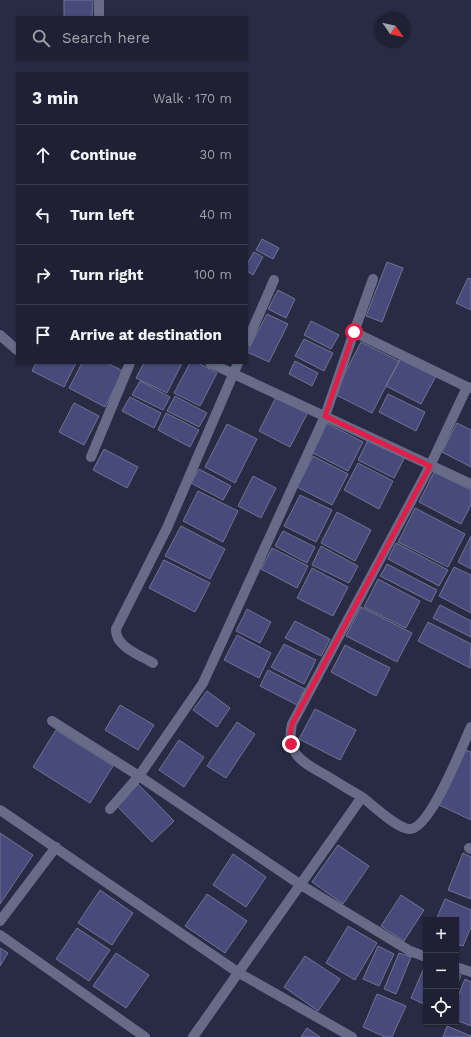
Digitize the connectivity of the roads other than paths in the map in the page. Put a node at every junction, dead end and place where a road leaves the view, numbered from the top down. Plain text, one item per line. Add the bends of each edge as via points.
1 (98, 0) edge
2 (99, 16) edge
3 (373, 279) dead end
4 (274, 280) dead end
5 (354, 332) junction
6 (0, 335) edge
7 (248, 340) edge
8 (16, 349) edge
9 (130, 364) edge
10 (212, 364) edge
11 (238, 364) edge
12 (233, 374) junction
13 (469, 388) edge
14 (325, 416) junction
15 (91, 457) dead end
16 (430, 466) junction
17 (471, 484) edge
18 (153, 662) dead end
19 (52, 721) dead end
20 (471, 727) edge
21 (139, 776) junction
22 (362, 797) junction
23 (110, 809) dead end
24 (0, 810) edge
25 (56, 847) junction
26 (301, 885) junction
27 (0, 921) edge
28 (0, 934) edge
29 (423, 955) edge
30 (459, 968) edge
31 (471, 972) edge
32 (240, 973) junction
33 (145, 1037) edge
34 (193, 1037) edge
35 (352, 1037) edge

1 - 2 street
3 - 5 street
4 - 7 street
5 - 13 street
5 - 14 street
6 - 8 street
9 - 15 street
10 - 12 street
11 - 12 street
12 - 14 street
12 - 18 street via 167,528 116,629 120,643
13 - 16 street
14 - 16 street
14 - 21 street via 203,683
16 - 17 street
16 - 22 street via 291,729 291,744 301,762
19 - 21 street
20 - 22 street via 434,806 418,826 410,829 400,826
21 - 23 street
21 - 26 street
22 - 26 street
24 - 25 street
25 - 27 street
25 - 32 street
26 - 29 street via 410,951
26 - 32 street
28 - 33 street
30 - 31 street
32 - 34 street
32 - 35 street

